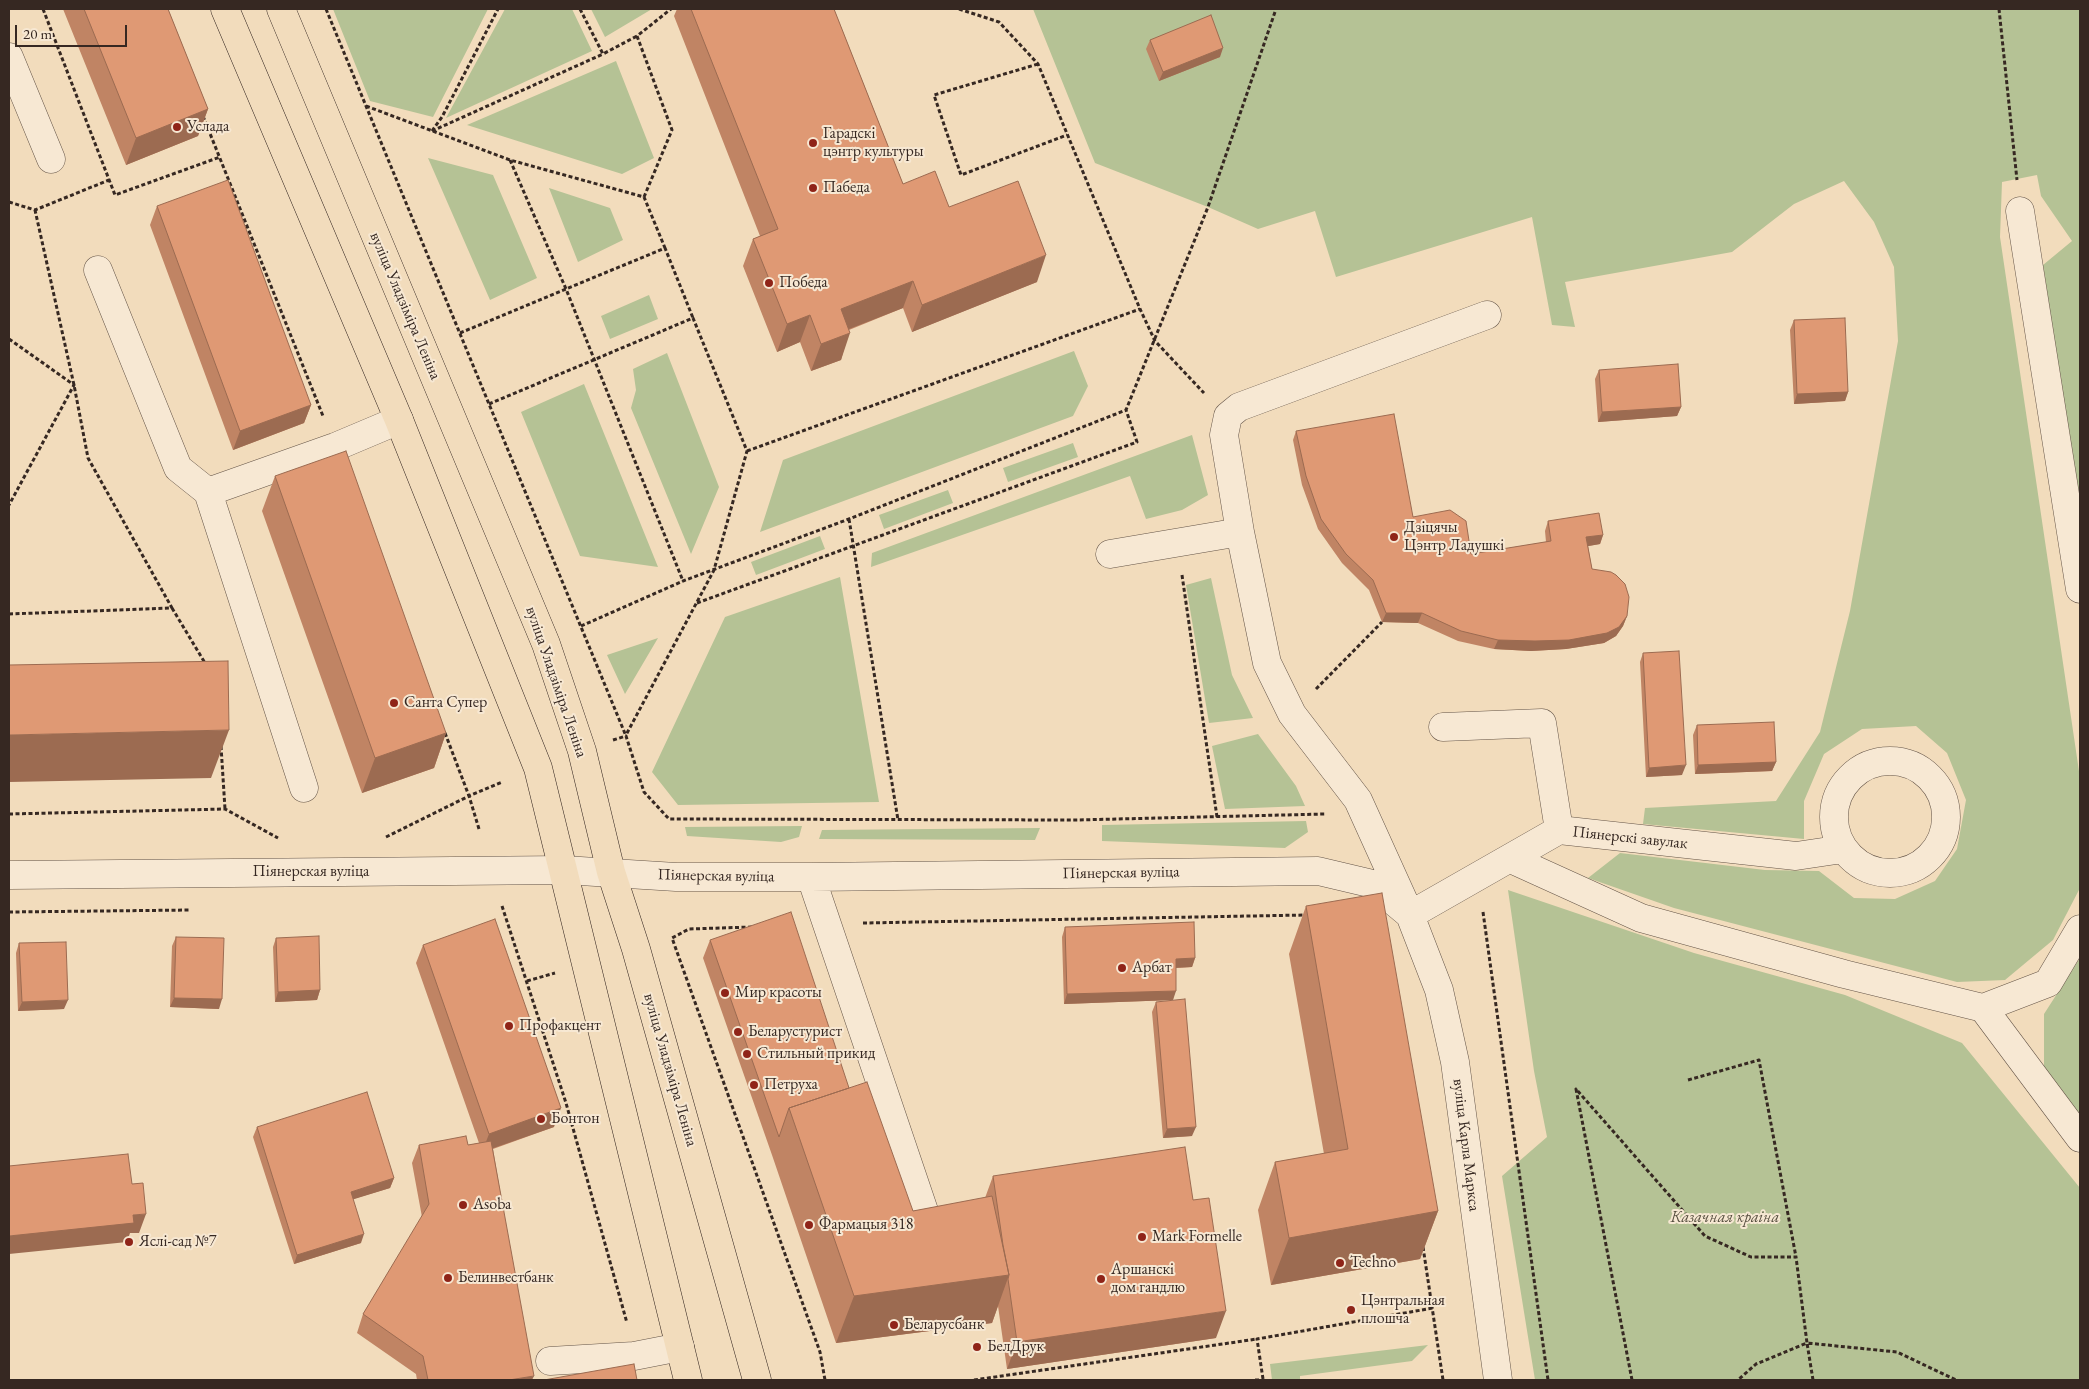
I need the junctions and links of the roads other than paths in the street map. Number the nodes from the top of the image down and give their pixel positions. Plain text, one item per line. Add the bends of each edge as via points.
1 (225, 9) edge
2 (280, 9) edge
3 (9, 57) edge
4 (51, 159) dead end
5 (2020, 211) road end
6 (98, 270) dead end
7 (1487, 315) dead end
8 (399, 420) junction
9 (208, 492) junction
10 (1240, 532) junction
11 (1110, 554) dead end
12 (2080, 589) edge
13 (1443, 727) dead end
14 (304, 788) dead end
15 (1559, 830) junction
16 (1843, 849) junction
17 (1511, 859) junction
18 (564, 870) junction
19 (612, 872) junction
20 (9, 875) edge
21 (811, 877) junction
22 (1410, 915) junction
23 (2080, 929) edge
24 (1983, 1008) junction
25 (2080, 1138) edge
26 (926, 1217) edge
27 (680, 1347) junction
28 (550, 1361) dead end
29 (688, 1380) edge
30 (757, 1380) edge
31 (1498, 1380) edge

1 - 8 main road
2 - 19 main road, вуліца Уладзіміра Леніна via 546,644 582,751
3 - 4 street
5 - 12 street
6 - 9 street via 178,468
7 - 10 street, вуліца Карла Маркса via 1239,407 1228,416 1224,435
8 - 9 street via 335,447
8 - 18 main road via 538,768
9 - 14 street
10 - 11 street
10 - 22 street, вуліца Карла Маркса via 1267,663 1292,714 1358,800
13 - 15 street via 1542,723
15 - 16 street, Піянерскі завулак via 1796,856
15 - 17 street, Піянерскі завулак
16 - 16 street via 1870,871 1905,872 1922,864 1935,852 1945,828 1944,801 1937,785 1925,772 1909,763 1892,760 1858,770 1844,782 1836,798 1835,833
17 - 22 street, Піянерскі завулак
17 - 24 street via 1640,918
18 - 19 street, Піянерская вуліца
18 - 20 street, Піянерская вуліца
18 - 27 main road
19 - 21 street, Піянерская вуліца via 676,877
19 - 30 main road, вуліца Уладзіміра Леніна
21 - 22 street, Піянерская вуліца via 1318,872 1373,884
21 - 26 street
22 - 31 street, вуліца Карла Маркса via 1439,990 1455,1062
23 - 24 street via 2048,983
24 - 25 street
27 - 28 street via 634,1356
27 - 29 main road

